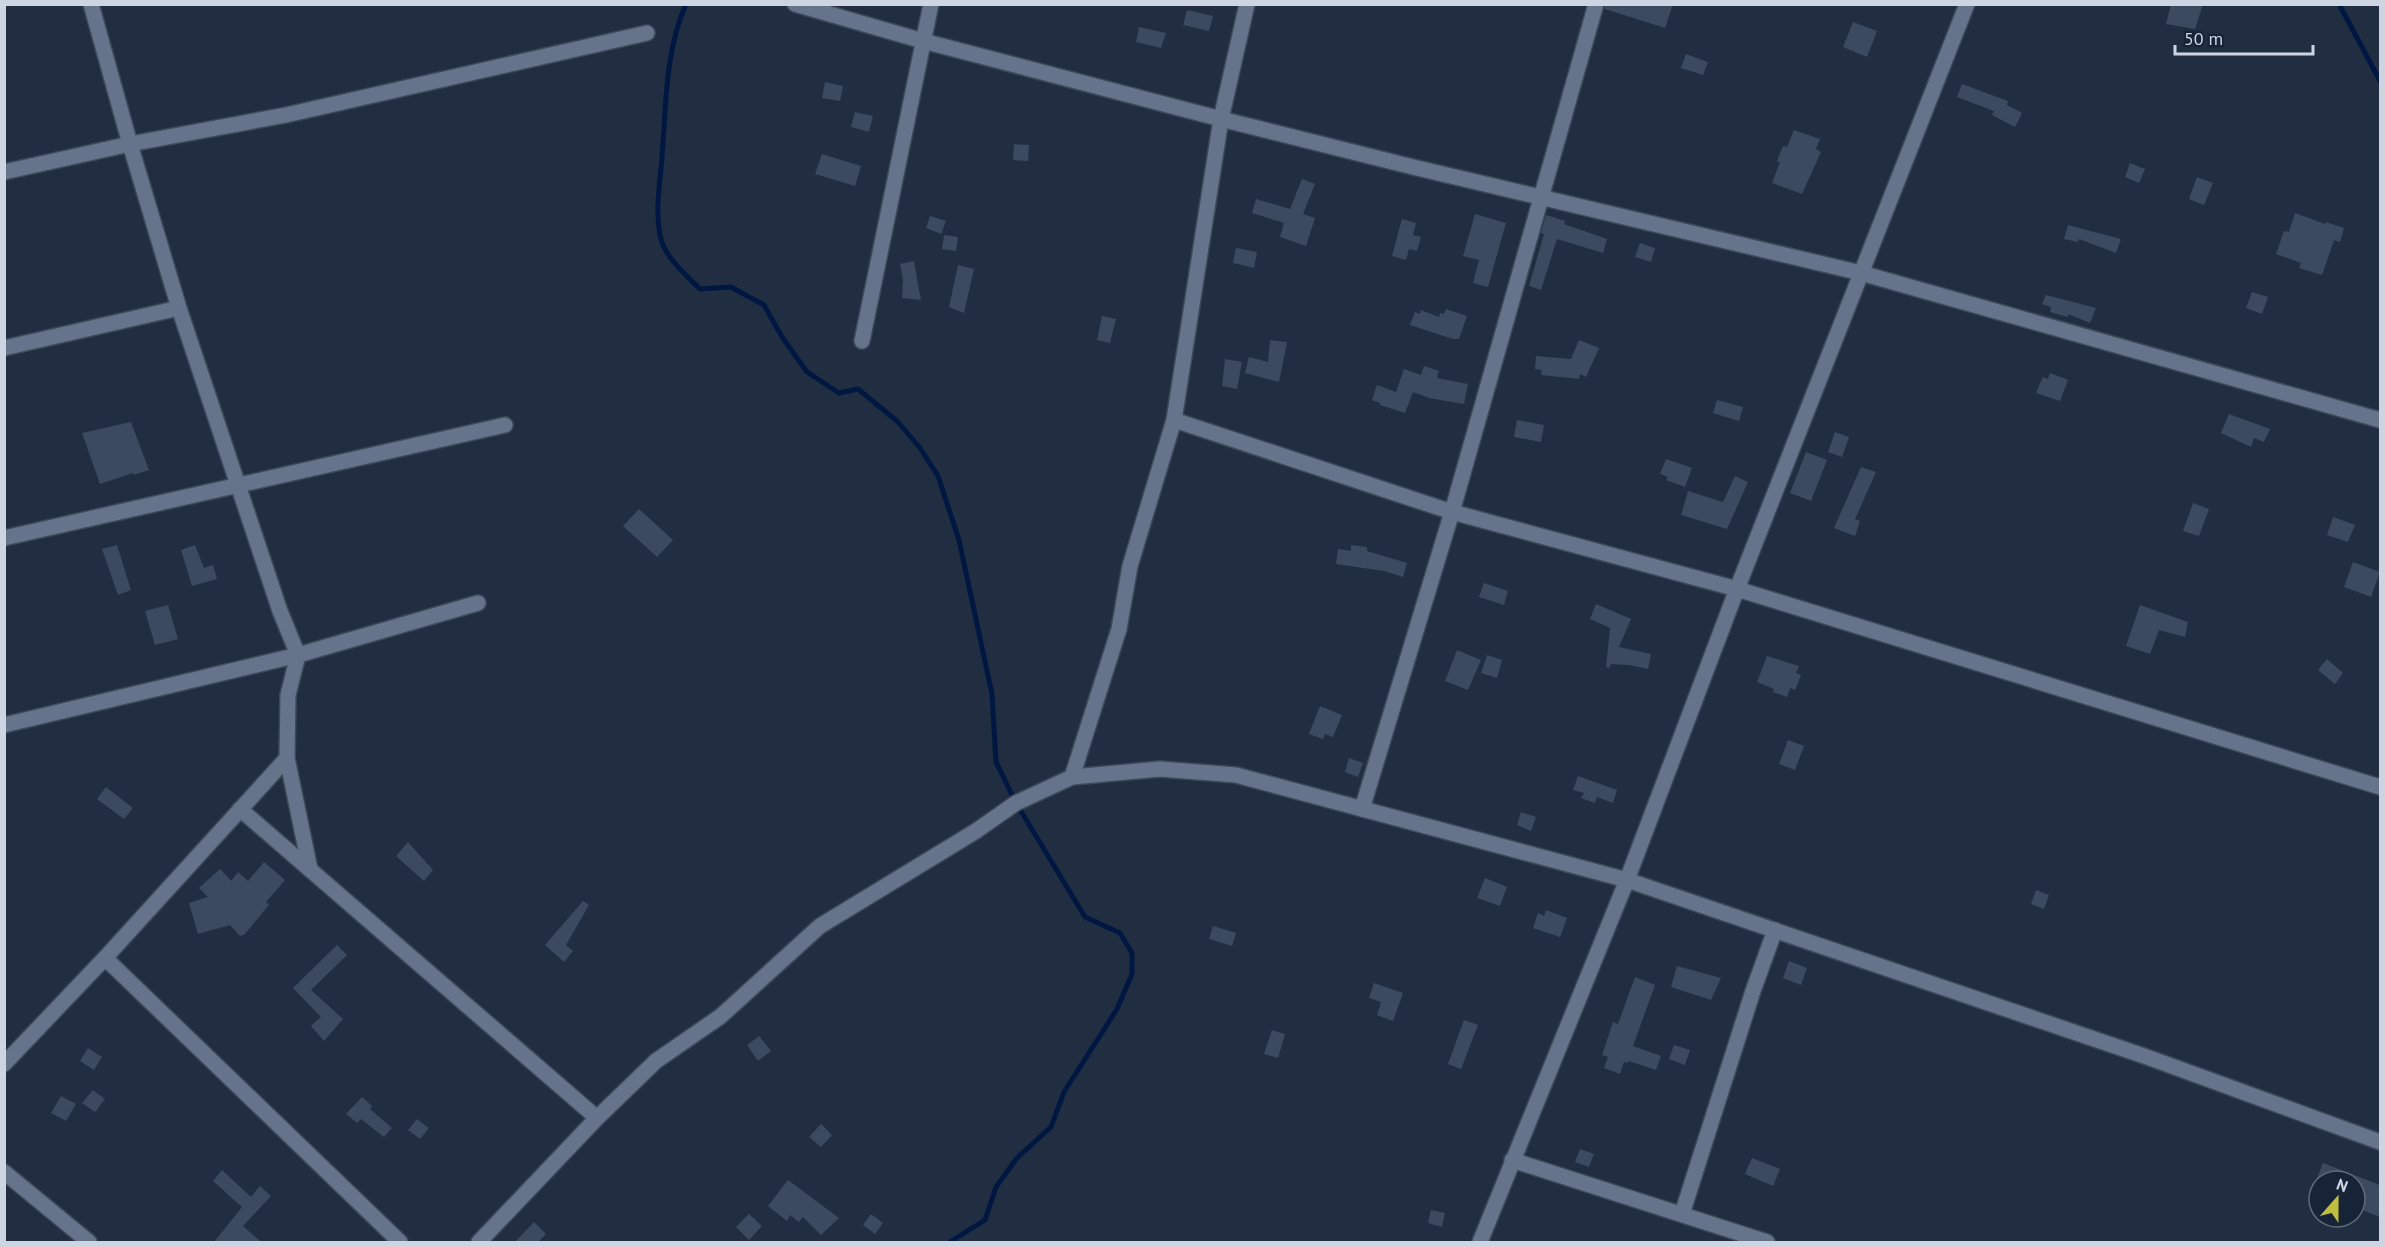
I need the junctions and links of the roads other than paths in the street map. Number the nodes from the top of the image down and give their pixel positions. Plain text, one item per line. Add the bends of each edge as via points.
1 (91, 4) edge
2 (795, 4) edge
3 (931, 4) edge
4 (1247, 4) edge
5 (1596, 4) edge
6 (1967, 4) edge
7 (647, 33) dead end
8 (923, 41) junction
9 (1221, 119) junction
10 (130, 144) junction
11 (4, 172) edge
12 (1541, 196) junction
13 (1861, 273) junction
14 (179, 308) junction
15 (862, 341) dead end
16 (4, 348) edge
17 (1174, 420) junction
18 (2380, 420) edge
19 (505, 425) dead end
20 (238, 484) junction
21 (1452, 512) junction
22 (4, 538) edge
23 (1737, 589) junction
24 (478, 603) dead end
25 (298, 655) junction
26 (4, 725) edge
27 (287, 758) junction
28 (1072, 777) junction
29 (2380, 787) edge
30 (240, 808) junction
31 (1362, 809) junction
32 (310, 869) junction
33 (1627, 880) junction
34 (1774, 930) junction
35 (105, 958) junction
36 (4, 1064) edge
37 (597, 1118) junction
38 (2380, 1142) edge
39 (1512, 1161) junction
40 (4, 1172) edge
41 (1682, 1214) junction
42 (89, 1242) edge
43 (400, 1242) edge
44 (479, 1242) edge
45 (1480, 1242) edge
46 (1767, 1242) edge

1 - 10 street
2 - 8 street
3 - 8 street
4 - 9 street
5 - 12 street
6 - 13 street
7 - 10 street via 286,115
8 - 9 street
8 - 15 street
9 - 12 street
9 - 17 street
10 - 11 street
10 - 14 street
12 - 13 street
12 - 21 street
13 - 18 street
13 - 23 street
14 - 16 street
14 - 20 street
17 - 21 street
17 - 28 street via 1130,566 1119,629
19 - 20 street
20 - 22 street
20 - 25 street
21 - 23 street
21 - 31 street
23 - 29 street
23 - 33 street
24 - 25 street
25 - 26 street
25 - 27 street via 288,695
27 - 30 street
27 - 32 street
28 - 31 street via 1160,769 1236,775
28 - 37 street via 1016,803 820,926 720,1016 656,1061
30 - 32 street
30 - 35 street
31 - 33 street
32 - 37 street
33 - 34 street
33 - 39 street
34 - 38 street
34 - 41 street
35 - 36 street
35 - 43 street
37 - 44 street
39 - 41 street
39 - 45 street
40 - 42 street
41 - 46 street

